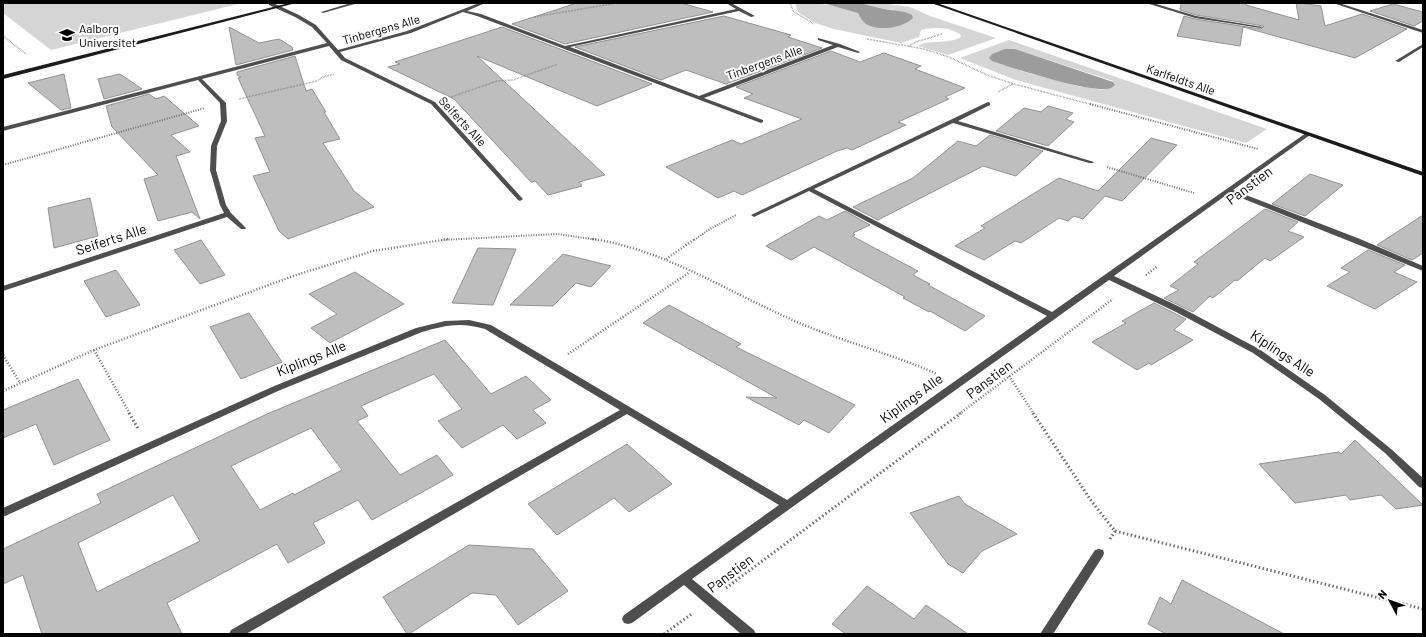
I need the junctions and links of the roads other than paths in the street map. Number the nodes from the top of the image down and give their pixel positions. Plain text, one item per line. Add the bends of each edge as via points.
1 (294, 3) edge
2 (356, 3) edge
3 (483, 3) edge
4 (728, 3) edge
5 (933, 3) edge
6 (1148, 3) edge
7 (1335, 3) edge
8 (275, 5) edge
9 (740, 9) junction
10 (463, 11) junction
11 (323, 12) dead end
12 (753, 16) dead end
13 (1261, 27) dead end
14 (1423, 32) edge
15 (820, 39) dead end
16 (329, 44) junction
17 (838, 45) junction
18 (1423, 45) edge
19 (565, 48) junction
20 (336, 52) junction
21 (858, 52) dead end
22 (1397, 62) dead end
23 (3, 72) edge
24 (3, 77) edge
25 (199, 78) junction
26 (698, 98) junction
27 (988, 104) dead end
28 (761, 121) dead end
29 (953, 121) junction
30 (3, 129) edge
31 (1308, 134) junction
32 (1091, 162) road end
33 (1423, 174) edge
34 (809, 189) junction
35 (1229, 191) junction
36 (520, 199) dead end
37 (228, 214) junction
38 (754, 215) road end
39 (243, 228) dead end
40 (1423, 269) edge
41 (1108, 276) junction
42 (3, 289) edge
43 (1053, 316) junction
44 (627, 410) junction
45 (1423, 484) edge
46 (788, 505) junction
47 (3, 513) edge
48 (1099, 554) dead end
49 (684, 579) junction
50 (628, 619) dead end
51 (235, 634) edge
52 (750, 634) edge
53 (1046, 634) edge

1 - 8 street
2 - 11 street
3 - 10 street, Tinbergens Alle
4 - 9 street
5 - 31 street, Karlfeldts Alle
6 - 13 street via 1195,17
7 - 14 street
8 - 16 street, Tinbergens Alle via 314,26
8 - 23 street
8 - 24 street
9 - 12 street
9 - 19 street
10 - 19 street
10 - 20 street, Tinbergens Alle via 409,32
15 - 17 street, Tinbergens Alle
16 - 20 street, Tinbergens Alle
16 - 25 street
17 - 21 street, Tinbergens Alle
17 - 26 street, Tinbergens Alle
18 - 22 street
19 - 26 street
20 - 36 street, Seiferts Alle via 343,60 433,103
25 - 30 street
25 - 37 street via 223,103 224,121 214,146 213,170
26 - 28 street
27 - 29 street
29 - 32 street
29 - 34 street
31 - 33 street, Karlfeldts Alle
31 - 35 street, Kiplings Alle
34 - 38 street
34 - 43 street
35 - 40 street
35 - 41 street, Kiplings Alle
37 - 39 street
37 - 42 street, Seiferts Alle
41 - 43 street, Kiplings Alle
41 - 45 street, Kiplings Alle via 1256,351 1322,397 1388,451
43 - 46 street, Kiplings Alle
44 - 46 street, Kiplings Alle
44 - 47 street, Kiplings Alle via 488,327 469,322 445,323 419,330 289,383
44 - 51 street
46 - 49 street, Kiplings Alle
48 - 53 street
49 - 50 street, Kiplings Alle
49 - 52 street

